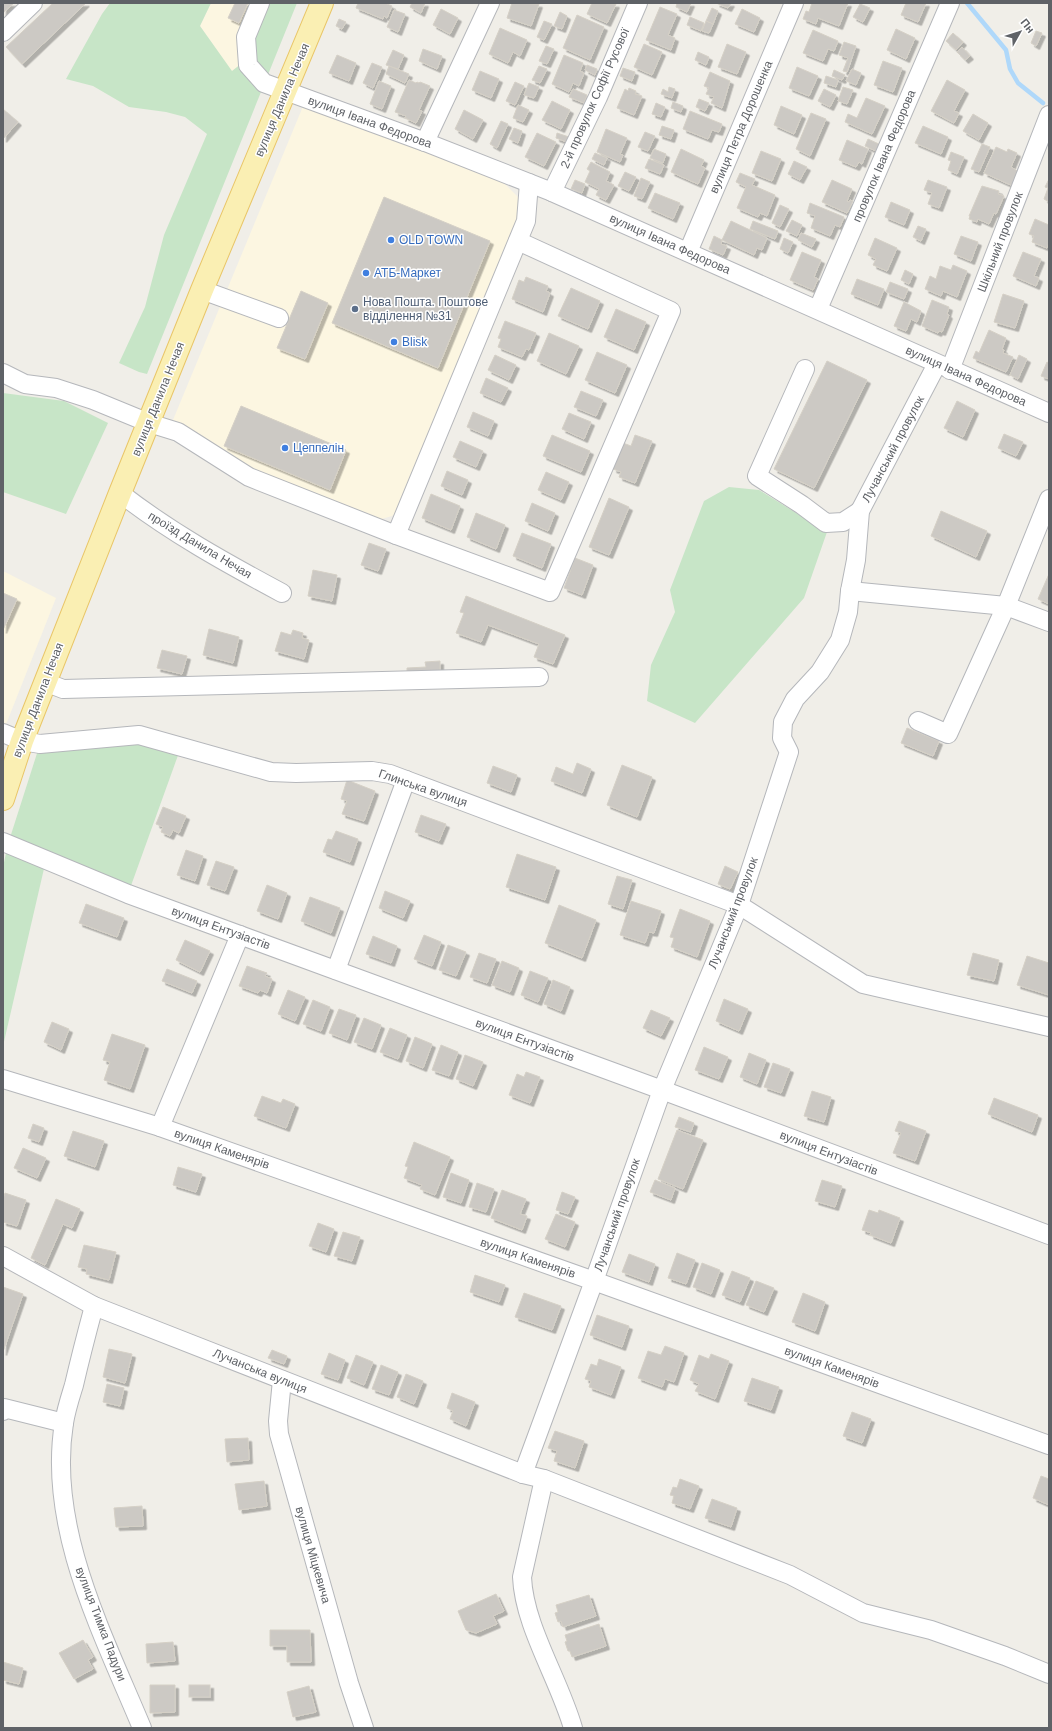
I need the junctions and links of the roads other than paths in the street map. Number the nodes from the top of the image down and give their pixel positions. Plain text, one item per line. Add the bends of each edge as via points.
1 (33, 3) edge
2 (260, 3) edge
3 (322, 3) edge
4 (490, 3) edge
5 (638, 3) edge
6 (794, 3) edge
7 (950, 3) edge
8 (3, 32) edge
9 (285, 91) junction
10 (1049, 115) edge
11 (425, 142) junction
12 (528, 183) junction
13 (552, 192) junction
14 (518, 241) junction
15 (688, 252) junction
16 (202, 290) junction
17 (818, 309) junction
18 (278, 318) dead end
19 (944, 367) junction
20 (805, 369) dead end
21 (3, 372) edge
22 (1049, 413) edge
23 (149, 422) junction
24 (120, 493) junction
25 (1049, 499) edge
26 (860, 510) junction
27 (396, 535) junction
28 (850, 591) junction
29 (282, 593) dead end
30 (1006, 606) junction
31 (1049, 622) edge
32 (539, 677) dead end
33 (45, 682) junction
34 (918, 721) dead end
35 (12, 737) edge
36 (406, 780) junction
37 (3, 799) edge
38 (3, 842) edge
39 (739, 906) junction
40 (240, 935) junction
41 (336, 970) junction
42 (1049, 1027) edge
43 (3, 1079) edge
44 (662, 1090) junction
45 (160, 1127) junction
46 (1049, 1235) edge
47 (3, 1256) edge
48 (594, 1281) junction
49 (94, 1306) junction
50 (282, 1380) junction
51 (3, 1411) edge
52 (64, 1423) junction
53 (1049, 1445) edge
54 (523, 1474) junction
55 (544, 1478) junction
56 (1049, 1674) edge
57 (142, 1728) edge
58 (364, 1728) edge
59 (573, 1728) edge

1 - 8 street
2 - 9 street, вулиця Івана Федорова via 246,36 248,65 264,83
3 - 9 main road, вулиця Данила Нечая
4 - 11 street
5 - 13 street, 2-й провулок Софії Русової via 598,97
6 - 15 street, вулиця Петра Дорошенка
7 - 17 street, провулок Івана Федорова
9 - 11 street, вулиця Івана Федорова
9 - 16 main road, вулиця Данила Нечая
10 - 19 street, Шкільний провулок
11 - 12 street, вулиця Івана Федорова
12 - 13 street, вулиця Івана Федорова
12 - 14 street via 526,222
13 - 15 street, вулиця Івана Федорова
14 - 27 street
14 - 27 street via 671,312 550,592
15 - 17 street, вулиця Івана Федорова
16 - 18 street
16 - 23 main road, вулиця Данила Нечая
17 - 19 street, вулиця Івана Федорова
19 - 22 street, вулиця Івана Федорова
19 - 26 street, Лучанський провулок
20 - 26 street via 757,476 826,523 843,522
21 - 23 street via 25,384 64,391
23 - 24 main road, вулиця Данила Нечая
23 - 27 street via 178,432 249,477
24 - 29 street, проїзд Данила Нечая via 191,541
24 - 33 main road, вулиця Данила Нечая
25 - 30 street
26 - 28 street, Лучанський провулок via 856,560
28 - 30 street
28 - 39 street, Лучанський провулок via 848,612 840,640 783,722 782,738 788,752 787,757
30 - 31 street
30 - 34 street via 948,734
32 - 33 street via 63,689
33 - 35 main road, вулиця Данила Нечая
35 - 36 street, Глинська вулиця via 40,744 139,735 271,772 372,770
35 - 37 main road, вулиця Данила Нечая
36 - 39 street, Глинська вулиця
36 - 41 street
38 - 40 street, вулиця Ентузіастів via 128,894
39 - 42 street, Глинська вулиця via 863,984
39 - 44 street, Лучанський провулок
40 - 41 street, вулиця Ентузіастів
40 - 45 street
41 - 44 street, вулиця Ентузіастів
43 - 45 street, вулиця Каменярів
44 - 46 street, вулиця Ентузіастів
44 - 48 street, Лучанський провулок
45 - 48 street, вулиця Каменярів
47 - 49 street, Лучанська вулиця
48 - 53 street, вулиця Каменярів
48 - 54 street, Лучанський провулок
49 - 50 street, Лучанська вулиця
49 - 52 street, вулиця Тимка Падури
50 - 54 street, Лучанська вулиця
50 - 58 street, вулиця Міцкевича via 279,1434
51 - 52 street via 4,1408
52 - 57 street, вулиця Тимка Падури via 62,1477 72,1544 85,1590
54 - 55 street, Лучанська вулиця
55 - 56 street, Лучанська вулиця via 790,1575 863,1613 931,1630
55 - 59 street via 522,1577 522,1590 532,1624

